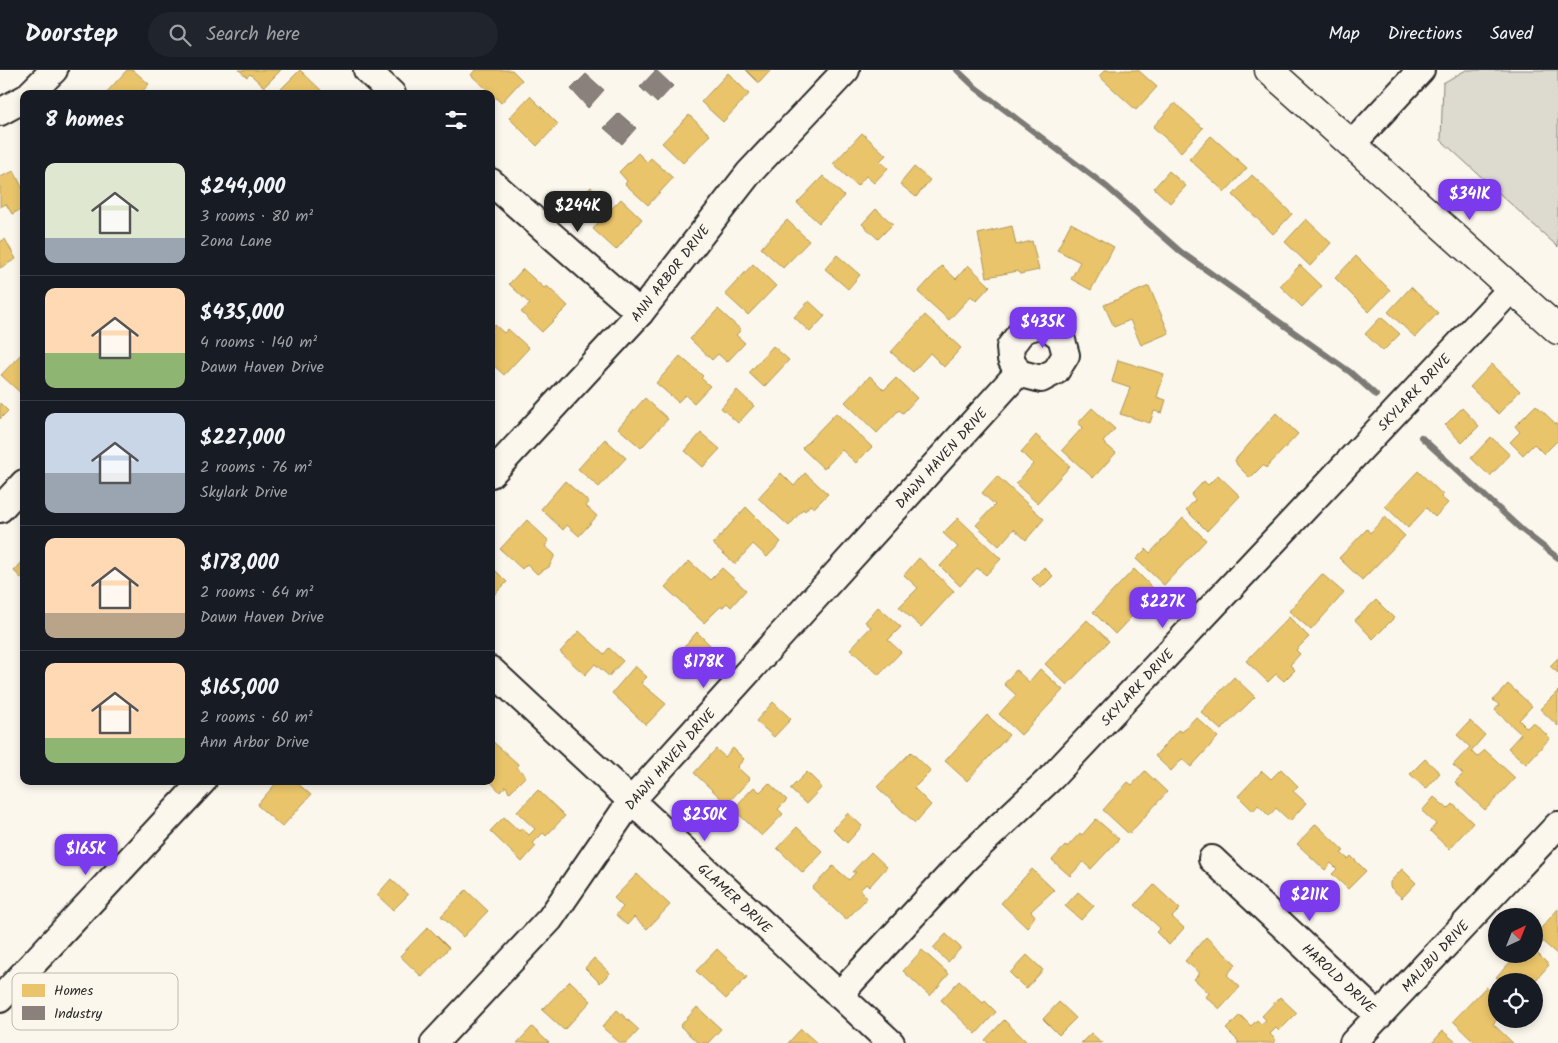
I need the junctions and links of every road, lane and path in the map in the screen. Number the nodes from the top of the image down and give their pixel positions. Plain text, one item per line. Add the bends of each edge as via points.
1 (54, 70) edge
2 (367, 70) edge
3 (846, 70) edge
4 (1269, 70) edge
5 (1421, 70) edge
6 (34, 90) edge
7 (386, 90) edge
8 (20, 102) edge
9 (0, 112) edge
10 (1352, 144) junction
11 (495, 186) edge
12 (1512, 288) junction
13 (640, 313) junction
14 (1558, 330) edge
15 (1018, 373) dead end
16 (495, 470) edge
17 (20, 487) edge
18 (0, 508) edge
19 (495, 674) edge
20 (199, 785) edge
21 (631, 801) junction
22 (1558, 825) edge
23 (1212, 859) dead end
24 (24, 973) edge
25 (12, 986) edge
26 (839, 995) junction
27 (0, 999) edge
28 (1379, 1016) junction
29 (434, 1043) edge
30 (891, 1043) edge
31 (1353, 1043) edge

1 - 6 street
2 - 7 street
3 - 13 street, ANN ARBOR DRIVE via 750,173
4 - 10 main road
5 - 10 street
8 - 9 street
10 - 12 main road
11 - 13 street
12 - 14 main road
12 - 26 street, SKYLARK DRIVE via 1052,777 964,860
13 - 16 street, ANN ARBOR DRIVE
15 - 21 street, DAWN HAVEN DRIVE
17 - 18 street
19 - 21 street, GLAMER DRIVE
20 - 24 street
21 - 26 street, GLAMER DRIVE
21 - 29 street, DAWN HAVEN DRIVE via 550,919
22 - 28 street, MALIBU DRIVE
23 - 28 street, HAROLD DRIVE
25 - 27 street
26 - 30 street, GLAMER DRIVE
28 - 31 street, MALIBU DRIVE

